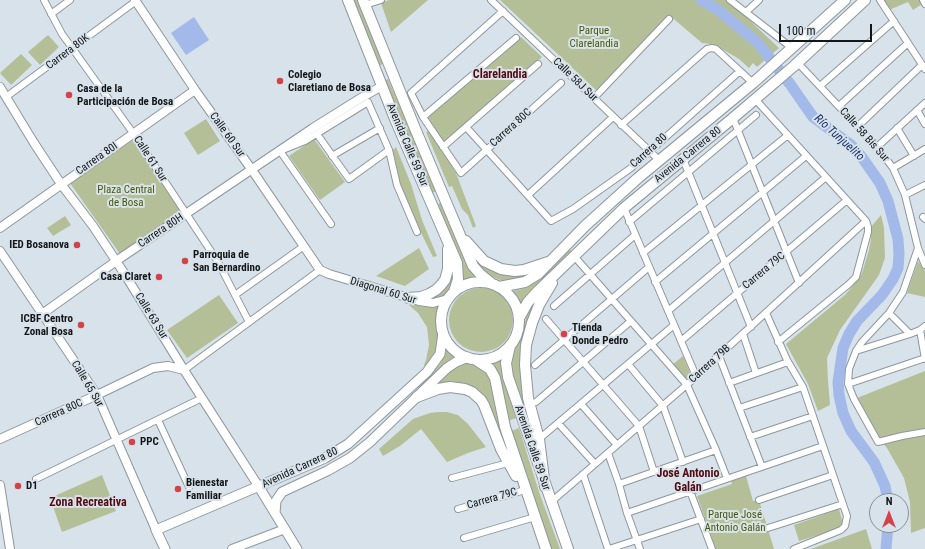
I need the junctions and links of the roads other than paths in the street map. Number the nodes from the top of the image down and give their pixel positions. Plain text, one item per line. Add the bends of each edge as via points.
1 (44, 0) edge
2 (70, 0) edge
3 (135, 0) edge
4 (348, 0) edge
5 (381, 0) edge
6 (491, 0) edge
7 (730, 0) edge
8 (759, 0) edge
9 (845, 0) edge
10 (865, 0) edge
11 (880, 0) edge
12 (923, 0) edge
13 (364, 3) edge
14 (925, 4) edge
15 (503, 11) junction
16 (746, 12) junction
17 (51, 14) junction
18 (670, 19) dead end
19 (894, 21) junction
20 (516, 38) dead end
21 (908, 43) junction
22 (72, 48) junction
23 (792, 48) junction
24 (538, 64) dead end
25 (796, 64) junction
26 (924, 67) edge
27 (740, 71) junction
28 (561, 83) dead end
29 (753, 83) junction
30 (382, 86) junction
31 (820, 86) junction
32 (0, 87) edge
33 (195, 90) junction
34 (594, 98) junction
35 (755, 99) junction
36 (3, 100) edge
37 (925, 103) edge
38 (839, 106) junction
39 (917, 110) junction
40 (756, 115) dead end
41 (613, 116) junction
42 (423, 117) junction
43 (733, 118) junction
44 (325, 121) junction
45 (621, 124) junction
46 (925, 124) edge
47 (858, 126) junction
48 (466, 127) junction
49 (380, 128) junction
50 (897, 128) junction
51 (738, 130) junction
52 (133, 133) junction
53 (318, 133) junction
54 (788, 135) junction
55 (443, 147) junction
56 (877, 147) junction
57 (925, 149) edge
58 (389, 150) junction
59 (487, 150) junction
60 (280, 151) junction
61 (649, 151) junction
62 (332, 156) junction
63 (806, 156) junction
64 (914, 156) junction
65 (683, 159) junction
66 (659, 160) junction
67 (751, 164) junction
68 (893, 168) junction
69 (252, 170) junction
70 (688, 172) junction
71 (826, 177) junction
72 (61, 184) junction
73 (925, 185) edge
74 (762, 192) junction
75 (528, 195) junction
76 (905, 195) junction
77 (847, 200) junction
78 (702, 205) junction
79 (624, 208) junction
80 (186, 214) junction
81 (774, 221) junction
82 (866, 221) junction
83 (629, 222) junction
84 (331, 224) dead end
85 (0, 228) edge
86 (458, 231) junction
87 (417, 232) dead end
88 (713, 234) junction
89 (635, 235) junction
90 (447, 239) junction
91 (304, 246) junction
92 (918, 248) junction
93 (0, 251) edge
94 (786, 252) junction
95 (643, 253) junction
96 (574, 256) junction
97 (116, 261) junction
98 (550, 262) junction
99 (725, 263) junction
100 (567, 264) junction
101 (925, 265) edge
102 (649, 267) junction
103 (320, 270) junction
104 (590, 274) junction
105 (655, 282) junction
106 (799, 283) junction
107 (495, 285) junction
108 (737, 293) junction
109 (235, 295) junction
110 (451, 295) junction
111 (408, 298) junction
112 (612, 298) junction
113 (554, 306) dead end
114 (668, 311) junction
115 (889, 313) junction
116 (42, 314) junction
117 (766, 314) junction
118 (519, 318) junction
119 (546, 318) dead end
120 (631, 321) junction
121 (249, 322) junction
122 (674, 325) junction
123 (751, 327) junction
124 (923, 328) edge
125 (443, 332) junction
126 (743, 334) junction
127 (910, 334) junction
128 (564, 339) junction
129 (681, 341) junction
130 (778, 342) junction
131 (652, 344) junction
132 (510, 346) junction
133 (856, 351) junction
134 (924, 355) edge
135 (719, 356) junction
136 (471, 358) junction
137 (583, 362) junction
138 (788, 362) junction
139 (535, 364) dead end
140 (628, 364) junction
141 (184, 370) junction
142 (756, 373) junction
143 (696, 376) junction
144 (729, 383) junction
145 (848, 384) junction
146 (603, 385) junction
147 (687, 385) junction
148 (803, 387) junction
149 (97, 395) junction
150 (417, 397) junction
151 (202, 398) junction
152 (536, 402) dead end
153 (581, 404) junction
154 (663, 406) junction
155 (739, 408) junction
156 (813, 416) junction
157 (158, 420) junction
158 (558, 423) junction
159 (639, 426) junction
160 (925, 432) edge
161 (750, 437) junction
162 (0, 439) edge
163 (539, 439) junction
164 (116, 440) junction
165 (617, 445) junction
166 (823, 446) junction
167 (716, 450) junction
168 (608, 453) junction
169 (683, 462) junction
170 (508, 463) junction
171 (595, 464) junction
172 (762, 467) junction
173 (654, 472) junction
174 (583, 474) junction
175 (833, 475) junction
176 (452, 478) dead end
177 (727, 478) junction
178 (36, 479) dead end
179 (619, 484) junction
180 (0, 485) edge
181 (189, 487) dead end
182 (259, 487) junction
183 (546, 487) junction
184 (525, 490) junction
185 (690, 491) junction
186 (759, 500) dead end
187 (551, 502) junction
188 (843, 504) junction
189 (458, 509) dead end
190 (275, 513) junction
191 (627, 513) junction
192 (535, 517) junction
193 (701, 519) junction
194 (768, 528) dead end
195 (285, 529) junction
196 (156, 530) junction
197 (464, 538) dead end
198 (636, 540) junction
199 (711, 548) edge
200 (10, 549) edge
201 (165, 549) edge
202 (232, 549) edge
203 (297, 549) edge
204 (546, 549) edge
205 (568, 549) edge
206 (608, 549) edge
207 (640, 549) edge
208 (703, 549) edge
209 (794, 549) edge

1 - 17 street, Calle 61 Sur
2 - 17 street
3 - 22 street, Carrera 80K
3 - 33 street, Calle 60 Sur
4 - 30 main road, Avenida Calle 59 Sur
5 - 13 street
6 - 15 street, Calle 58J Sur
7 - 16 street
8 - 16 street
9 - 23 main road, Avenida Carrera 80
10 - 25 main road, Avenida Carrera 80
11 - 19 street
12 - 14 street
13 - 86 main road, Avenida Calle 59 Sur
15 - 34 street, Calle 58J Sur
15 - 42 street via 412,93
16 - 23 street
17 - 22 street, Calle 61 Sur
18 - 34 street
19 - 21 street
19 - 31 street
20 - 42 street
21 - 26 street
21 - 38 street
22 - 36 street, Carrera 80K
22 - 52 street, Calle 61 Sur
23 - 29 main road, Avenida Carrera 80
24 - 48 street
25 - 31 street, Calle 58 Bis Sur
25 - 35 main road, Avenida Carrera 80
26 - 47 street
27 - 29 street
27 - 45 street via 716,49 710,48
27 - 61 street, Carrera 80
28 - 59 street, Carrera 80C
29 - 66 main road, Avenida Carrera 80
30 - 44 street, Carrera 80H
30 - 90 main road, Avenida Calle 59 Sur
31 - 38 street, Calle 58 Bis Sur
32 - 36 street, Calle 63 Sur
33 - 52 street, Carrera 80I
33 - 69 street, Calle 60 Sur
34 - 41 street, Calle 58J Sur
35 - 43 main road, Avenida Carrera 80
35 - 54 street
36 - 72 street, Calle 63 Sur
37 - 39 street
38 - 47 street, Calle 58 Bis Sur
39 - 46 street
39 - 50 street
40 - 51 street
41 - 45 street, Calle 58J Sur
41 - 75 street
42 - 55 street
43 - 51 street
43 - 65 main road, Avenida Carrera 80
44 - 53 street
44 - 60 street, Carrera 80H
45 - 61 street, Calle 58J Sur
47 - 56 street, Calle 58 Bis Sur
48 - 55 street
48 - 59 street
49 - 53 street, Carrera 80H via 368,102
49 - 58 street
49 - 62 street
50 - 56 street
50 - 64 street
51 - 67 street
51 - 70 street
52 - 72 street, Carrera 80I
52 - 80 street, Calle 61 Sur
53 - 60 street, Carrera 80H via 306,141
53 - 62 street
54 - 63 street
54 - 67 street
55 - 59 street, Carrera 80C via 461,174
56 - 68 street, Calle 58 Bis Sur
57 - 64 street
58 - 62 street via 349,179
58 - 87 street via 397,186
59 - 75 street
60 - 69 street, Carrera 80H
60 - 84 street
61 - 66 street, Calle 58J Sur
61 - 75 street, Carrera 80 via 574,209 551,221
63 - 71 street
63 - 74 street
64 - 68 street
65 - 70 street
65 - 79 main road, Avenida Carrera 80
66 - 98 main road, Avenida Carrera 80 via 601,211
67 - 74 street
67 - 78 street
68 - 76 street, Calle 58 Bis Sur
69 - 80 street, Carrera 80H
69 - 91 street, Calle 60 Sur
70 - 78 street
70 - 83 street
71 - 77 street
71 - 81 street
72 - 85 street, Carrera 80I
72 - 97 street, Calle 63 Sur via 94,226
73 - 76 street
74 - 81 street
74 - 88 street
76 - 92 street, Calle 58 Bis Sur
77 - 82 street
77 - 94 street, Carrera 79C
78 - 88 street
78 - 95 street
79 - 83 street
79 - 96 main road, Avenida Carrera 80
80 - 97 street, Carrera 80H
80 - 109 street, Calle 61 Sur via 218,262
81 - 94 street
81 - 99 street
82 - 106 street, Carrera 79B
82 - 130 street via 868,232 856,276
83 - 89 street
86 - 98 main road via 484,261 496,268 520,270
86 - 107 main road, Avenida Calle 59 Sur via 473,266
88 - 99 street
88 - 105 street
89 - 95 street
89 - 104 street
90 - 110 main road, Avenida Calle 59 Sur via 458,268 458,279
90 - 111 main road via 448,269 441,285 421,297
91 - 103 street, Calle 60 Sur
91 - 109 street
92 - 101 street, Calle 58 Bis Sur
92 - 115 street via 903,292
93 - 116 street, Calle 65 Sur
94 - 106 street
94 - 108 street, Carrera 79C
95 - 102 street
96 - 100 main road, Avenida Carrera 80
96 - 104 street
97 - 116 street, Carrera 80H
97 - 141 street, Calle 63 Sur
98 - 107 main road, Avenida Carrera 80 via 531,279 517,284
99 - 108 street
99 - 114 street
100 - 118 main road, Avenida Carrera 80 via 528,302
100 - 163 main road via 553,280 539,305 526,346 526,389
102 - 105 street
102 - 112 street
103 - 111 street, Diagonal 60 Sur
103 - 121 street
104 - 112 street
104 - 113 street
105 - 114 street
106 - 117 street, Carrera 79B
107 - 110 main road via 484,282 471,283
107 - 118 main road via 509,294
108 - 123 street
108 - 129 street, Carrera 79C
109 - 121 street, Calle 61 Sur
110 - 111 street, Diagonal 60 Sur via 433,303
110 - 125 main road via 442,315
112 - 120 street
112 - 128 street
114 - 122 street
115 - 127 street
115 - 133 street
116 - 149 street, Calle 65 Sur
117 - 123 street, Carrera 79B
117 - 130 street
118 - 132 main road via 517,333
119 - 128 street
120 - 131 street
120 - 137 street
121 - 141 street
122 - 129 street
122 - 131 street
123 - 126 street, Carrera 79B
124 - 127 street
124 - 134 street
125 - 136 main road via 454,349
125 - 182 main road, Avenida Carrera 80 via 440,354 433,366 356,438 329,456
126 - 135 street, Carrera 79B
126 - 142 street
127 - 133 street
128 - 137 street
128 - 139 street
129 - 143 street
130 - 138 street
131 - 140 street
131 - 147 street
132 - 136 main road via 494,357
132 - 183 main road, Avenida Calle 59 Sur via 506,363 508,377
133 - 145 street via 849,369
134 - 145 street
135 - 143 street, Carrera 79B
135 - 144 street
136 - 150 main road, Avenida Carrera 80 via 456,362 447,368
136 - 184 main road, Avenida Calle 59 Sur via 490,369 495,378 504,422
137 - 146 street
137 - 152 street
138 - 142 street
138 - 148 street
140 - 146 street
140 - 154 street
141 - 149 street, Carrera 80C via 174,366 158,366
141 - 151 street, Calle 63 Sur
142 - 144 street
143 - 147 street, Carrera 79B
144 - 155 street
145 - 160 street via 878,442
146 - 153 street
146 - 159 street
147 - 154 street, Carrera 79B
147 - 167 street
148 - 155 street
148 - 156 street
149 - 162 street, Carrera 80C
149 - 164 street, Calle 65 Sur
150 - 170 main road via 450,387 472,392 484,405
150 - 190 main road, Avenida Carrera 80 via 350,458 282,492 276,501
151 - 157 street
151 - 182 street, Calle 63 Sur
153 - 158 street
153 - 165 street
154 - 159 street, Carrera 79B
154 - 169 street
155 - 161 street
156 - 161 street
156 - 166 street
157 - 164 street
157 - 181 street
158 - 163 street
158 - 171 street
159 - 165 street, Carrera 79B
159 - 173 street
161 - 172 street
163 - 183 main road
164 - 178 street
164 - 196 street, Calle 65 Sur
165 - 168 street, Carrera 79B
166 - 172 street
166 - 175 street
167 - 169 street
167 - 177 street
168 - 171 street, Carrera 79B
168 - 179 street
169 - 173 street
170 - 176 street
170 - 184 main road
171 - 174 street, Carrera 79B
172 - 177 street
173 - 179 street
174 - 187 street, Carrera 79B
174 - 206 street
175 - 186 street
175 - 188 street
177 - 185 street
179 - 191 street
180 - 200 street
182 - 190 main road, Calle 63 Sur
182 - 196 main road, Avenida Carrera 80
183 - 187 main road, Avenida Calle 59 Sur
184 - 189 street, Carrera 79C
184 - 192 main road, Avenida Calle 59 Sur
185 - 191 street
185 - 193 street
187 - 205 main road, Avenida Calle 59 Sur
188 - 194 street
188 - 209 street via 847,516 845,526
190 - 195 main road, Calle 63 Sur
191 - 198 street
192 - 197 street
192 - 204 main road, Avenida Calle 59 Sur
193 - 198 street
193 - 199 street
195 - 202 street
195 - 203 main road, Calle 63 Sur
196 - 201 main road, Calle 65 Sur
198 - 206 street
198 - 207 street
199 - 208 street

